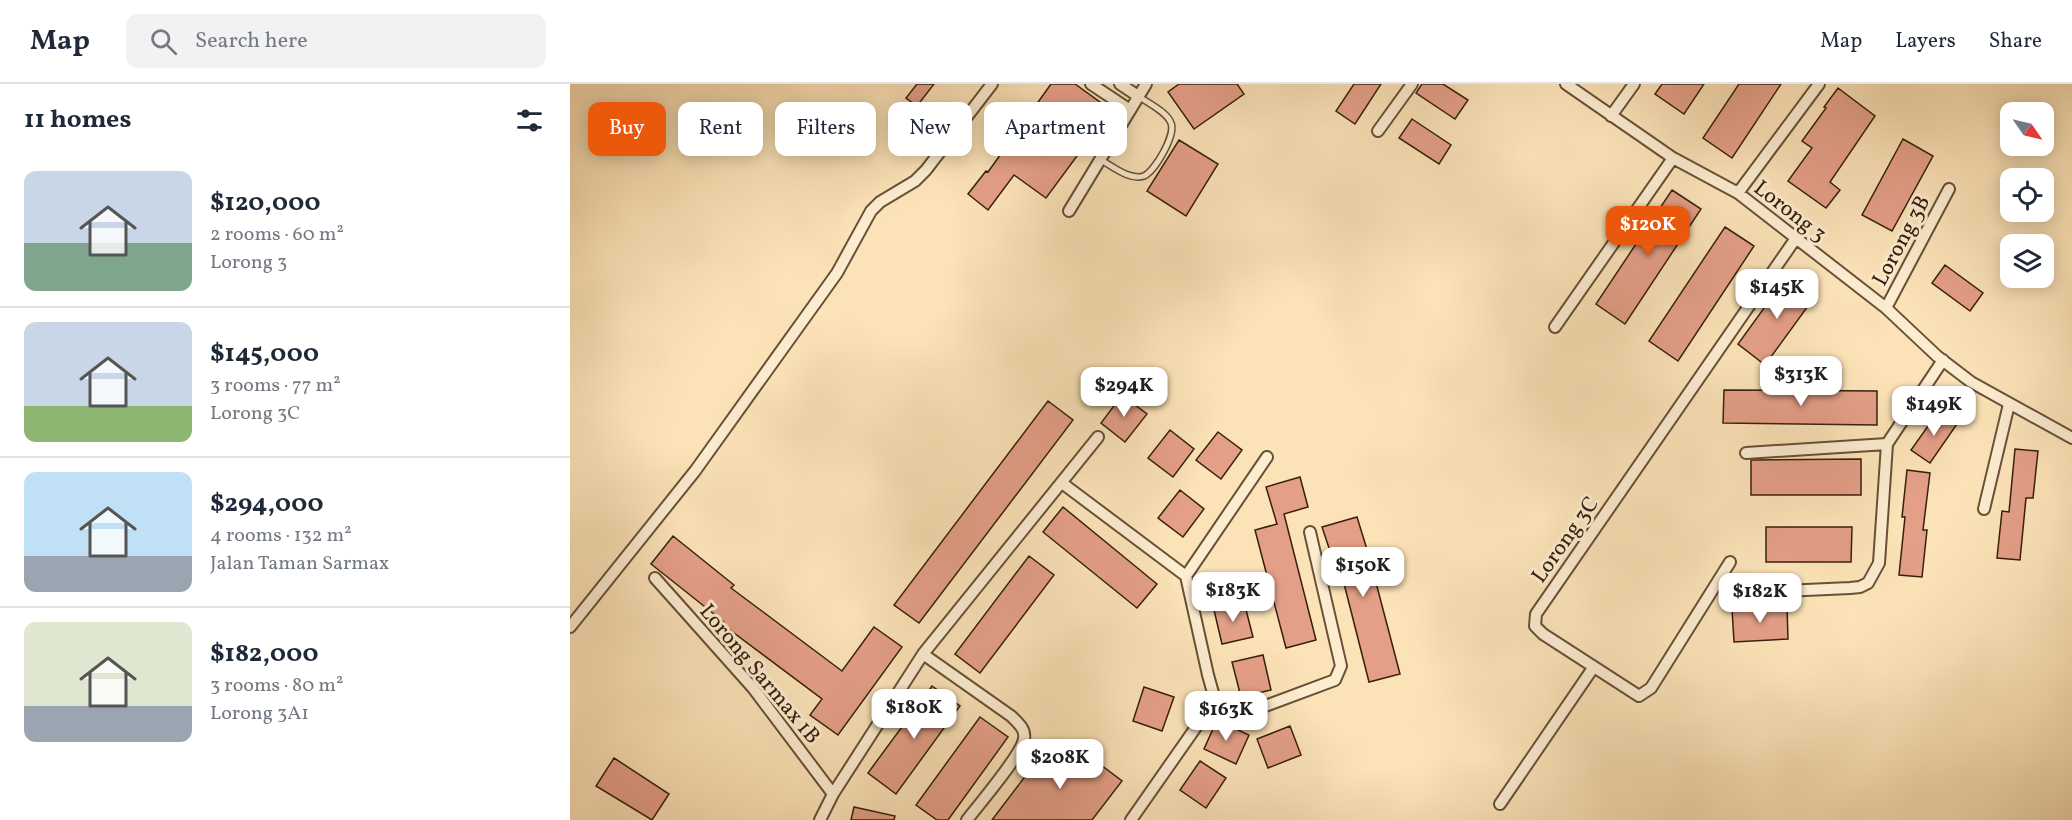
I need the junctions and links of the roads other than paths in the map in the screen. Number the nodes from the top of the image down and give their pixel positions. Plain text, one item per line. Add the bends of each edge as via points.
1 (992, 84) edge
2 (1091, 84) edge
3 (1120, 84) edge
4 (1146, 84) edge
5 (1412, 84) edge
6 (1566, 84) edge
7 (1634, 84) edge
8 (1819, 84) edge
9 (1138, 96) junction
10 (1130, 110) junction
11 (1611, 116) junction
12 (1378, 131) dead end
13 (1673, 158) junction
14 (1101, 160) junction
15 (1949, 189) dead end
16 (1738, 193) junction
17 (1069, 211) dead end
18 (1796, 238) junction
19 (1886, 308) junction
20 (1555, 327) dead end
21 (1943, 360) junction
22 (2010, 404) junction
23 (1098, 437) dead end
24 (2072, 438) edge
25 (1887, 444) junction
26 (1746, 453) dead end
27 (1267, 457) dead end
28 (1062, 483) junction
29 (1984, 509) dead end
30 (1310, 532) dead end
31 (1730, 562) dead end
32 (1186, 576) junction
33 (655, 578) dead end
34 (1759, 592) dead end
35 (570, 627) edge
36 (923, 654) junction
37 (1593, 668) junction
38 (1215, 700) junction
39 (833, 794) junction
40 (1500, 804) dead end
41 (820, 820) edge
42 (967, 820) edge
43 (1131, 820) edge

1 - 35 street via 926,170 871,211 837,273 695,471
2 - 10 street
3 - 9 street
4 - 9 street
5 - 12 street
6 - 11 street, Lorong 3
7 - 11 street
8 - 16 street
9 - 10 street
9 - 14 lane via 1172,124 1172,136 1153,169 1144,176 1131,176
10 - 14 street
11 - 13 street, Lorong 3
13 - 16 street, Lorong 3
13 - 20 street
14 - 17 street
15 - 19 street, Lorong 3B
16 - 18 street, Lorong 3
18 - 19 street, Lorong 3
18 - 37 street, Lorong 3C via 1536,614 1535,626 1543,634
19 - 21 street, Lorong 3
21 - 22 street, Lorong 3 via 1971,382
21 - 25 street
22 - 24 street, Lorong 3
22 - 29 street
23 - 28 street
25 - 26 street
25 - 34 street via 1879,563 1868,583 1850,588
27 - 32 street
28 - 32 street
28 - 36 street
30 - 38 street via 1341,666 1335,680 1260,708 1243,709
31 - 37 street, Lorong 3C via 1657,679 1642,695 1635,696
32 - 38 street
33 - 39 street, Lorong Sarmax 1B via 753,688
36 - 39 street
36 - 42 street via 1023,727 1019,752
37 - 40 street
38 - 43 street
39 - 41 street

